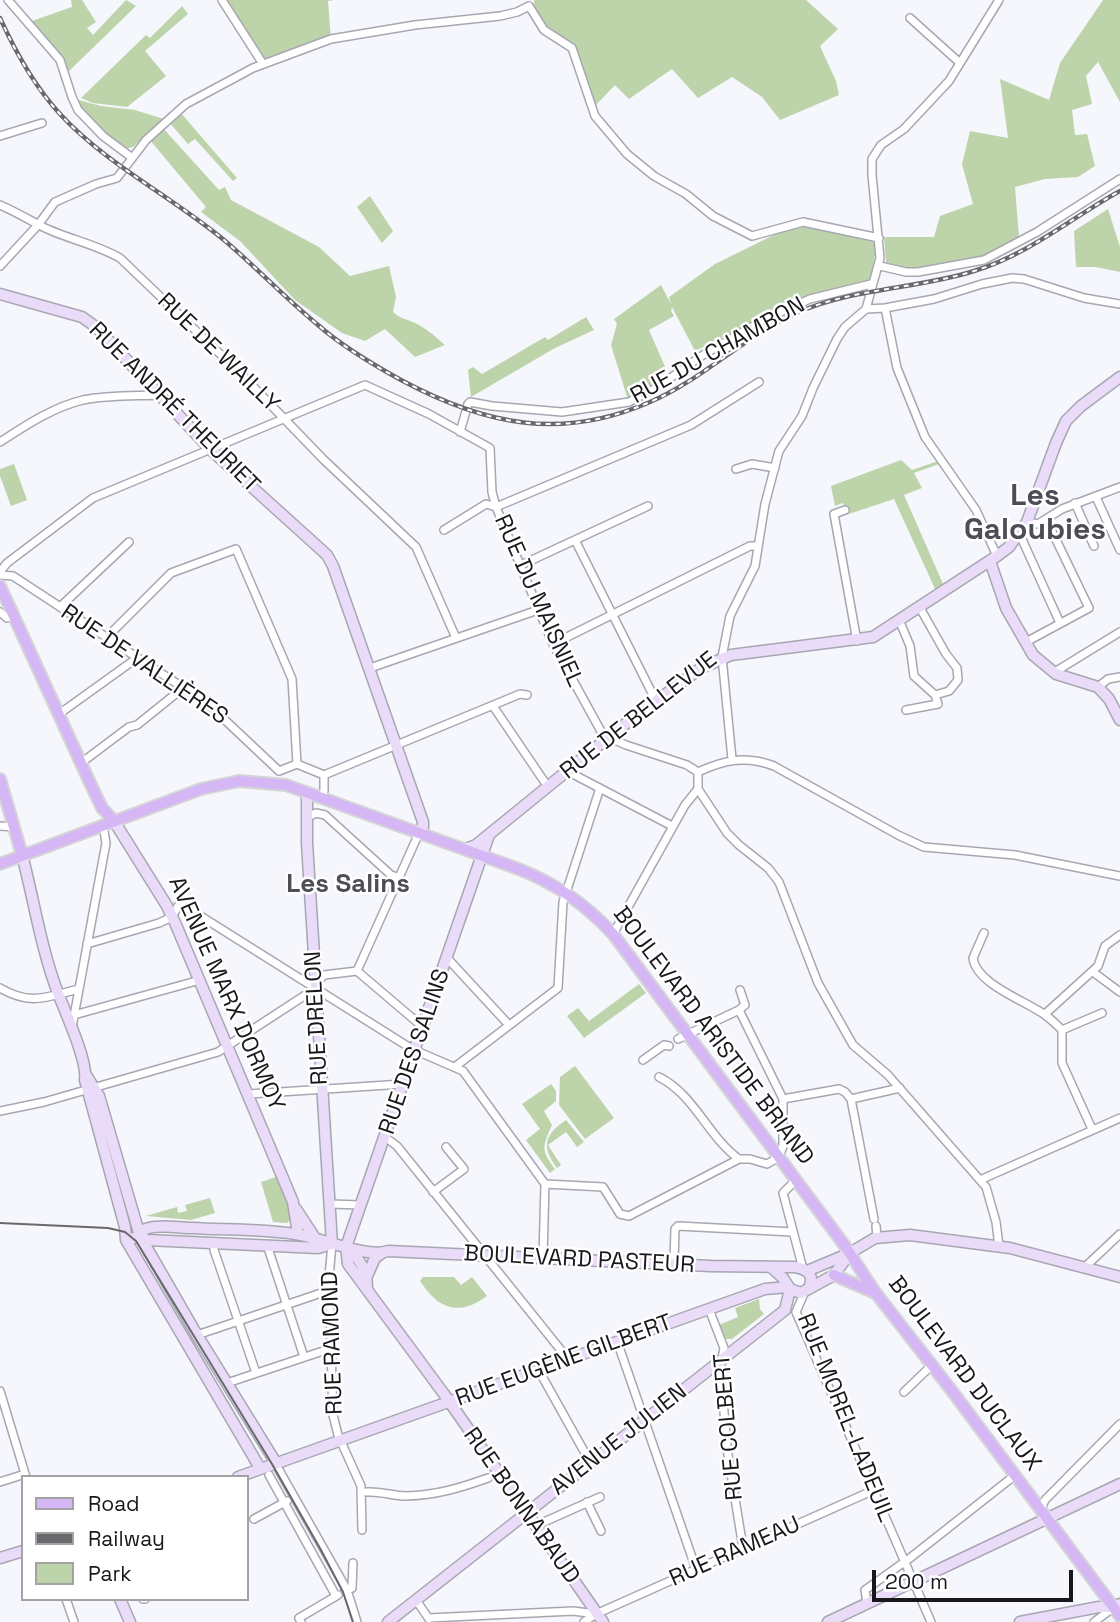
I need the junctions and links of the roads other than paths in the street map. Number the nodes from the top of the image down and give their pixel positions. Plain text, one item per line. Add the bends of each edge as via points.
1 (8, 0) edge
2 (222, 0) edge
3 (999, 0) edge
4 (529, 3) edge
5 (910, 18) dead end
6 (960, 63) junction
7 (263, 64) junction
8 (42, 123) dead end
9 (0, 135) edge
10 (131, 157) junction
11 (1120, 179) edge
12 (0, 205) edge
13 (38, 225) junction
14 (879, 238) junction
15 (0, 266) edge
16 (880, 266) junction
17 (872, 284) junction
18 (0, 294) edge
19 (1120, 304) edge
20 (866, 309) junction
21 (885, 309) junction
22 (1120, 377) edge
23 (759, 382) dead end
24 (159, 395) junction
25 (284, 418) junction
26 (460, 432) junction
27 (0, 442) edge
28 (210, 449) junction
29 (775, 468) junction
30 (737, 469) dead end
31 (1120, 487) edge
32 (1096, 497) junction
33 (1075, 503) junction
34 (648, 506) dead end
35 (496, 507) junction
36 (845, 510) dead end
37 (1046, 519) junction
38 (1027, 522) junction
39 (444, 530) dead end
40 (1020, 535) junction
41 (575, 540) junction
42 (129, 542) dead end
43 (758, 546) junction
44 (1094, 546) dead end
45 (1120, 550) edge
46 (994, 559) junction
47 (519, 566) junction
48 (0, 574) edge
49 (0, 586) edge
50 (60, 607) junction
51 (920, 608) junction
52 (538, 610) junction
53 (0, 612) edge
54 (613, 614) junction
55 (14, 616) junction
56 (900, 622) junction
57 (1060, 623) junction
58 (1120, 632) edge
59 (106, 638) junction
60 (456, 638) junction
61 (857, 641) junction
62 (1026, 642) junction
63 (553, 644) junction
64 (722, 657) junction
65 (137, 658) junction
66 (370, 668) junction
67 (1056, 674) junction
68 (1120, 677) edge
69 (1098, 687) junction
70 (183, 688) junction
71 (527, 695) dead end
72 (935, 695) junction
73 (656, 701) junction
74 (493, 706) junction
75 (906, 710) dead end
76 (59, 714) junction
77 (1120, 720) edge
78 (610, 737) junction
79 (397, 745) junction
80 (732, 760) junction
81 (81, 763) junction
82 (297, 764) junction
83 (279, 771) junction
84 (567, 771) junction
85 (698, 772) junction
86 (324, 775) junction
87 (0, 779) edge
88 (275, 783) junction
89 (548, 787) junction
90 (600, 788) junction
91 (698, 789) junction
92 (307, 792) junction
93 (322, 797) junction
94 (306, 818) junction
95 (109, 823) junction
96 (0, 826) edge
97 (673, 826) junction
98 (14, 827) junction
99 (419, 833) junction
100 (489, 835) junction
101 (465, 849) junction
102 (22, 855) junction
103 (482, 855) junction
104 (0, 864) edge
105 (1120, 876) edge
106 (400, 877) junction
107 (567, 892) junction
108 (173, 906) junction
109 (172, 918) junction
110 (984, 933) dead end
111 (612, 934) junction
112 (1120, 935) edge
113 (87, 944) junction
114 (448, 959) junction
115 (357, 971) junction
116 (1093, 972) junction
117 (200, 980) junction
118 (0, 988) edge
119 (315, 988) junction
120 (79, 989) junction
121 (740, 990) dead end
122 (1120, 992) edge
123 (58, 994) junction
124 (76, 1002) junction
125 (89, 1010) junction
126 (739, 1010) junction
127 (1102, 1013) dead end
128 (1045, 1014) junction
129 (74, 1016) junction
130 (509, 1026) junction
131 (72, 1027) junction
132 (424, 1028) junction
133 (1062, 1030) junction
134 (682, 1036) junction
135 (228, 1045) junction
136 (669, 1046) dead end
137 (415, 1051) junction
138 (643, 1060) dead end
139 (456, 1066) junction
140 (659, 1077) dead end
141 (403, 1084) junction
142 (900, 1088) junction
143 (91, 1089) junction
144 (321, 1090) junction
145 (249, 1094) junction
146 (783, 1099) junction
147 (851, 1099) junction
148 (0, 1111) edge
149 (1120, 1118) edge
150 (1092, 1129) junction
151 (385, 1137) junction
152 (446, 1147) dead end
153 (779, 1157) junction
154 (739, 1159) junction
155 (796, 1180) junction
156 (980, 1180) junction
157 (545, 1184) junction
158 (433, 1192) junction
159 (330, 1204) junction
160 (361, 1205) junction
161 (295, 1207) junction
162 (876, 1228) junction
163 (793, 1232) junction
164 (298, 1234) junction
165 (1120, 1234) edge
166 (133, 1238) junction
167 (315, 1238) junction
168 (214, 1242) junction
169 (332, 1244) junction
170 (267, 1245) junction
171 (999, 1246) junction
172 (346, 1247) junction
173 (385, 1252) junction
174 (850, 1253) junction
175 (483, 1254) junction
176 (543, 1257) junction
177 (674, 1263) junction
178 (1085, 1267) junction
179 (771, 1268) junction
180 (802, 1269) junction
181 (834, 1275) junction
182 (367, 1276) junction
183 (1120, 1276) edge
184 (788, 1286) junction
185 (367, 1288) junction
186 (330, 1290) junction
187 (807, 1290) junction
188 (875, 1292) junction
189 (286, 1304) junction
190 (709, 1309) junction
191 (791, 1311) junction
192 (238, 1321) junction
193 (197, 1335) junction
194 (617, 1341) junction
195 (332, 1348) junction
196 (304, 1357) junction
197 (568, 1359) junction
198 (722, 1359) junction
199 (932, 1365) junction
200 (538, 1369) junction
201 (256, 1373) junction
202 (227, 1383) junction
203 (0, 1391) edge
204 (904, 1392) dead end
205 (449, 1402) junction
206 (645, 1420) junction
207 (1120, 1424) edge
208 (340, 1441) junction
209 (590, 1462) junction
210 (277, 1467) junction
211 (260, 1468) junction
212 (26, 1475) edge
213 (243, 1475) edge
214 (270, 1475) dead end
215 (1014, 1476) junction
216 (21, 1477) edge
217 (488, 1478) dead end
218 (0, 1482) edge
219 (1120, 1484) edge
220 (874, 1490) junction
221 (367, 1492) dead end
222 (295, 1497) junction
223 (600, 1497) dead end
224 (285, 1502) junction
225 (587, 1502) junction
226 (526, 1513) junction
227 (1044, 1513) junction
228 (254, 1519) dead end
229 (535, 1526) junction
230 (362, 1530) dead end
231 (601, 1531) dead end
232 (743, 1548) junction
233 (21, 1552) edge
234 (0, 1558) edge
235 (904, 1561) junction
236 (353, 1563) dead end
237 (696, 1569) junction
238 (913, 1582) junction
239 (342, 1593) junction
240 (415, 1600) junction
241 (67, 1601) edge
242 (121, 1601) edge
243 (867, 1603) junction
244 (1118, 1609) edge
245 (576, 1611) junction
246 (599, 1618) edge
247 (429, 1620) edge
248 (74, 1622) edge
249 (130, 1622) edge
250 (301, 1622) edge
251 (357, 1622) edge
252 (388, 1622) edge
253 (578, 1622) edge
254 (584, 1622) edge
255 (828, 1622) edge
256 (931, 1622) edge
257 (1020, 1622) edge
258 (1094, 1622) edge

1 - 10 street via 60,60 78,110
2 - 7 street
3 - 6 street
4 - 7 street via 500,16 331,39
4 - 14 street via 544,30 572,48 592,110 602,126 645,169 713,216 752,236 803,222
5 - 6 street
6 - 14 street via 927,106 875,152 871,169
7 - 10 street via 186,104
8 - 9 street
10 - 13 street via 117,178 55,202
11 - 16 street via 984,260 918,272
12 - 13 street, RUE DE WAILLY
13 - 15 street
13 - 25 street, RUE DE WAILLY via 120,258
14 - 16 street
16 - 17 street
17 - 20 street
17 - 26 street, RUE DU CHAMBON via 810,299 769,317 629,402 562,412 470,402
18 - 24 main road, RUE ANDRÉ THEURIET via 86,319
19 - 21 street via 1018,278
20 - 21 street
20 - 29 street, RUE DE BELLEVUE via 836,339 800,420 779,451
21 - 46 street via 897,368 925,437 976,510
22 - 38 main road via 1066,421
23 - 35 street via 691,425
24 - 27 street via 81,401
24 - 28 main road, RUE ANDRÉ THEURIET
25 - 26 street via 365,385
25 - 28 street
25 - 60 street, RUE DE WAILLY via 410,540
26 - 35 street, RUE DU MAISNIEL via 490,448
28 - 48 street via 93,498 7,563
28 - 66 main road, RUE ANDRÉ THEURIET via 327,555
29 - 30 street via 752,464
29 - 43 street, RUE DE BELLEVUE
31 - 32 street
32 - 33 street
32 - 45 street
33 - 37 street
33 - 44 street
34 - 41 street
35 - 39 street via 486,504
35 - 47 street, RUE DU MAISNIEL
36 - 61 street via 834,514
37 - 38 street via 1038,524
37 - 57 street via 1089,608
38 - 40 main road
40 - 46 main road
40 - 57 street
41 - 47 street
41 - 54 street
42 - 50 street
43 - 54 street
43 - 64 street, RUE DE BELLEVUE via 751,576 730,616
46 - 51 main road
46 - 62 main road via 1006,608
47 - 52 street, RUE DU MAISNIEL
48 - 50 street, RUE DE VALLIÈRES via 13,576
49 - 55 main road, AVENUE MARX DORMOY
50 - 59 street, RUE DE VALLIÈRES
51 - 56 main road
51 - 72 street via 957,668 955,685
52 - 60 street
52 - 63 street, RUE DU MAISNIEL
53 - 55 street via 7,618
54 - 63 street
54 - 73 street
55 - 76 main road, AVENUE MARX DORMOY
56 - 61 main road
56 - 72 street via 910,646 914,676
57 - 62 street
58 - 67 street
59 - 65 street, RUE DE VALLIÈRES
59 - 82 street via 171,573 236,549 292,679
60 - 66 street
61 - 64 main road
62 - 67 main road
63 - 78 street, RUE DU MAISNIEL via 603,735
64 - 73 main road, RUE DE BELLEVUE
64 - 80 street
65 - 70 street, RUE DE VALLIÈRES
65 - 76 street
66 - 79 main road, RUE ANDRÉ THEURIET
67 - 69 main road
68 - 69 street
69 - 77 main road
70 - 81 street
70 - 83 street, RUE DE VALLIÈRES via 216,711
71 - 74 street
72 - 75 street via 938,704
73 - 78 main road, RUE DE BELLEVUE
74 - 79 street
74 - 89 street
76 - 81 main road, AVENUE MARX DORMOY
78 - 84 main road, RUE DE BELLEVUE
78 - 85 street
79 - 86 street
79 - 99 main road, RUE ANDRÉ THEURIET via 423,822
80 - 85 street
80 - 105 street via 774,766 924,847 1015,855
81 - 95 main road, AVENUE MARX DORMOY
82 - 83 street
82 - 86 street
83 - 88 street
84 - 89 main road, RUE DE BELLEVUE
84 - 90 street
85 - 91 street
86 - 93 street
87 - 98 main road
88 - 92 main road, BOULEVARD ARISTIDE BRIAND
88 - 95 main road, BOULEVARD ARISTIDE BRIAND via 198,785
89 - 100 main road, RUE DE BELLEVUE
90 - 97 street
90 - 107 street
91 - 97 street
91 - 142 street via 732,839 779,882 818,983 853,1045
92 - 93 main road, BOULEVARD ARISTIDE BRIAND
92 - 94 main road, RUE DRELON
93 - 99 main road, BOULEVARD ARISTIDE BRIAND
94 - 106 street via 325,815 391,875
94 - 119 main road, RUE DRELON
95 - 102 main road, BOULEVARD ARISTIDE BRIAND
95 - 108 main road, AVENUE MARX DORMOY
95 - 113 street
96 - 98 street
97 - 111 street
98 - 102 main road
99 - 101 main road, BOULEVARD ARISTIDE BRIAND
99 - 106 street
100 - 101 main road, RUE DE BELLEVUE
100 - 103 main road
101 - 103 main road, BOULEVARD ARISTIDE BRIAND
102 - 104 main road, BOULEVARD ARISTIDE BRIAND
102 - 123 main road
103 - 107 main road, BOULEVARD ARISTIDE BRIAND
103 - 114 main road, RUE DES SALINS
106 - 115 street
107 - 111 main road, BOULEVARD ARISTIDE BRIAND
107 - 130 street via 562,907 558,988
108 - 109 main road, AVENUE MARX DORMOY
108 - 119 street via 189,908
109 - 113 street
109 - 117 main road, AVENUE MARX DORMOY
110 - 128 street via 973,958 976,969 1013,998
111 - 134 main road, BOULEVARD ARISTIDE BRIAND
112 - 116 street via 1105,946
113 - 120 street
114 - 130 street
114 - 132 main road, RUE DES SALINS
115 - 119 street via 324,975
115 - 132 street
116 - 122 street
116 - 128 street
117 - 125 street
117 - 135 main road, AVENUE MARX DORMOY
118 - 123 street via 30,1000
119 - 135 street
119 - 137 street
119 - 144 main road, RUE DRELON
120 - 123 street
120 - 124 street
121 - 126 street via 744,1004
123 - 131 main road
124 - 125 street
124 - 129 street
125 - 129 street
126 - 134 street
126 - 146 street
127 - 133 street
128 - 133 street
129 - 131 street
130 - 139 street
131 - 143 main road
132 - 137 main road, RUE DES SALINS
133 - 150 street via 1062,1063
134 - 153 main road, BOULEVARD ARISTIDE BRIAND
135 - 143 street via 207,1056
135 - 145 main road, AVENUE MARX DORMOY
136 - 138 street
137 - 139 street
137 - 141 main road, RUE DES SALINS
139 - 157 street
140 - 154 street via 685,1097
141 - 144 street
141 - 151 main road, RUE DES SALINS
142 - 147 street
142 - 156 street
143 - 148 street
143 - 166 main road via 122,1213
144 - 145 street
144 - 159 main road, RUE DRELON
145 - 161 main road, AVENUE MARX DORMOY
146 - 147 street via 839,1089
146 - 153 street
147 - 162 street
149 - 150 street
150 - 156 street
151 - 158 street
151 - 160 main road, RUE DES SALINS
152 - 158 street via 464,1169
153 - 154 street via 768,1164
153 - 155 main road, BOULEVARD ARISTIDE BRIAND
154 - 157 street via 629,1216 620,1214 603,1187
155 - 163 street via 783,1193
155 - 174 main road, BOULEVARD ARISTIDE BRIAND
156 - 171 street via 989,1195
157 - 176 street
158 - 175 street
159 - 160 street
159 - 169 main road, RUE DRELON
160 - 172 main road, RUE DES SALINS
161 - 164 main road, AVENUE MARX DORMOY
161 - 167 main road, AVENUE MARX DORMOY
162 - 171 main road
162 - 174 main road
163 - 177 street via 678,1226
163 - 180 street
164 - 166 main road, BOULEVARD PASTEUR via 150,1227
164 - 167 main road, BOULEVARD PASTEUR
164 - 168 main road, BOULEVARD PASTEUR via 291,1239
165 - 178 street
166 - 168 main road, BOULEVARD PASTEUR
166 - 193 main road
166 - 211 main road
167 - 169 main road, BOULEVARD PASTEUR
168 - 170 main road, BOULEVARD PASTEUR
168 - 192 street
169 - 170 main road, BOULEVARD PASTEUR via 322,1248
169 - 172 main road, BOULEVARD PASTEUR
169 - 186 street, RUE RAMOND
170 - 189 street
171 - 178 main road
172 - 173 main road, BOULEVARD PASTEUR
172 - 182 main road via 360,1260
172 - 185 main road, RUE BONNABAUD via 348,1264
173 - 175 main road, BOULEVARD PASTEUR
173 - 182 main road via 375,1258
174 - 180 main road, BOULEVARD PASTEUR
174 - 181 main road
174 - 188 main road, BOULEVARD DUCLAUX
175 - 176 main road, BOULEVARD PASTEUR
175 - 197 street
176 - 177 main road, BOULEVARD PASTEUR
177 - 179 main road, BOULEVARD PASTEUR
178 - 183 main road
179 - 180 main road, BOULEVARD PASTEUR
179 - 184 main road
180 - 184 main road via 790,1271
180 - 187 main road via 811,1277
181 - 187 main road
181 - 188 main road
182 - 185 main road
184 - 187 main road via 797,1293
184 - 190 main road, RUE EUGÈNE GILBERT via 765,1289
184 - 191 main road
185 - 205 main road, RUE BONNABAUD
186 - 189 street
186 - 195 street, RUE RAMOND
187 - 191 street, RUE MOREL-LADEUIL
188 - 199 main road, BOULEVARD DUCLAUX
189 - 192 street
189 - 196 street
190 - 194 main road, RUE EUGÈNE GILBERT
190 - 198 street, RUE COLBERT via 724,1348
191 - 198 main road, AVENUE JULIEN
191 - 220 street, RUE MOREL-LADEUIL
192 - 193 street
192 - 201 street
193 - 202 main road
194 - 197 main road, RUE EUGÈNE GILBERT
194 - 206 street
195 - 196 street
195 - 208 street, RUE RAMOND via 334,1415
196 - 201 street
197 - 200 main road, RUE EUGÈNE GILBERT
198 - 206 main road, AVENUE JULIEN
198 - 232 street, RUE COLBERT via 728,1455
199 - 204 street
199 - 215 main road, BOULEVARD DUCLAUX
200 - 205 main road, RUE EUGÈNE GILBERT
200 - 209 street
201 - 202 street
202 - 210 main road
203 - 212 street
205 - 208 main road, RUE EUGÈNE GILBERT
205 - 226 main road, RUE BONNABAUD
206 - 209 main road, AVENUE JULIEN
206 - 237 street
207 - 227 street via 1045,1500
208 - 210 main road, RUE EUGÈNE GILBERT
208 - 230 street, RUE RAMOND via 361,1486
209 - 226 main road, AVENUE JULIEN
210 - 211 main road, RUE EUGÈNE GILBERT
210 - 222 street
211 - 213 main road, RUE EUGÈNE GILBERT
214 - 224 street
215 - 227 main road, BOULEVARD DUCLAUX
215 - 235 street
216 - 218 street
217 - 221 street via 449,1492 403,1496
219 - 227 main road
220 - 232 street, RUE RAMEAU
220 - 235 street, RUE MOREL-LADEUIL
222 - 224 street
222 - 239 street
223 - 225 street
224 - 228 street
224 - 239 street
225 - 229 street
225 - 231 street
226 - 229 main road, RUE BONNABAUD
226 - 240 main road, AVENUE JULIEN
227 - 238 main road
227 - 244 main road, BOULEVARD DUCLAUX
229 - 246 main road, RUE BONNABAUD
232 - 237 street, RUE RAMEAU
233 - 234 main road
235 - 238 street, RUE MOREL-LADEUIL
235 - 243 street via 865,1590
236 - 239 street via 352,1588
237 - 246 street, RUE RAMEAU
238 - 243 main road
238 - 256 street, RUE MOREL-LADEUIL
239 - 250 street via 299,1618
239 - 251 street
240 - 247 street
240 - 252 main road, AVENUE JULIEN
241 - 248 street
242 - 249 main road
243 - 255 main road
244 - 257 main road via 1099,1607
244 - 258 street
245 - 246 street
245 - 247 street
245 - 253 street
246 - 254 street, RUE RAMEAU

